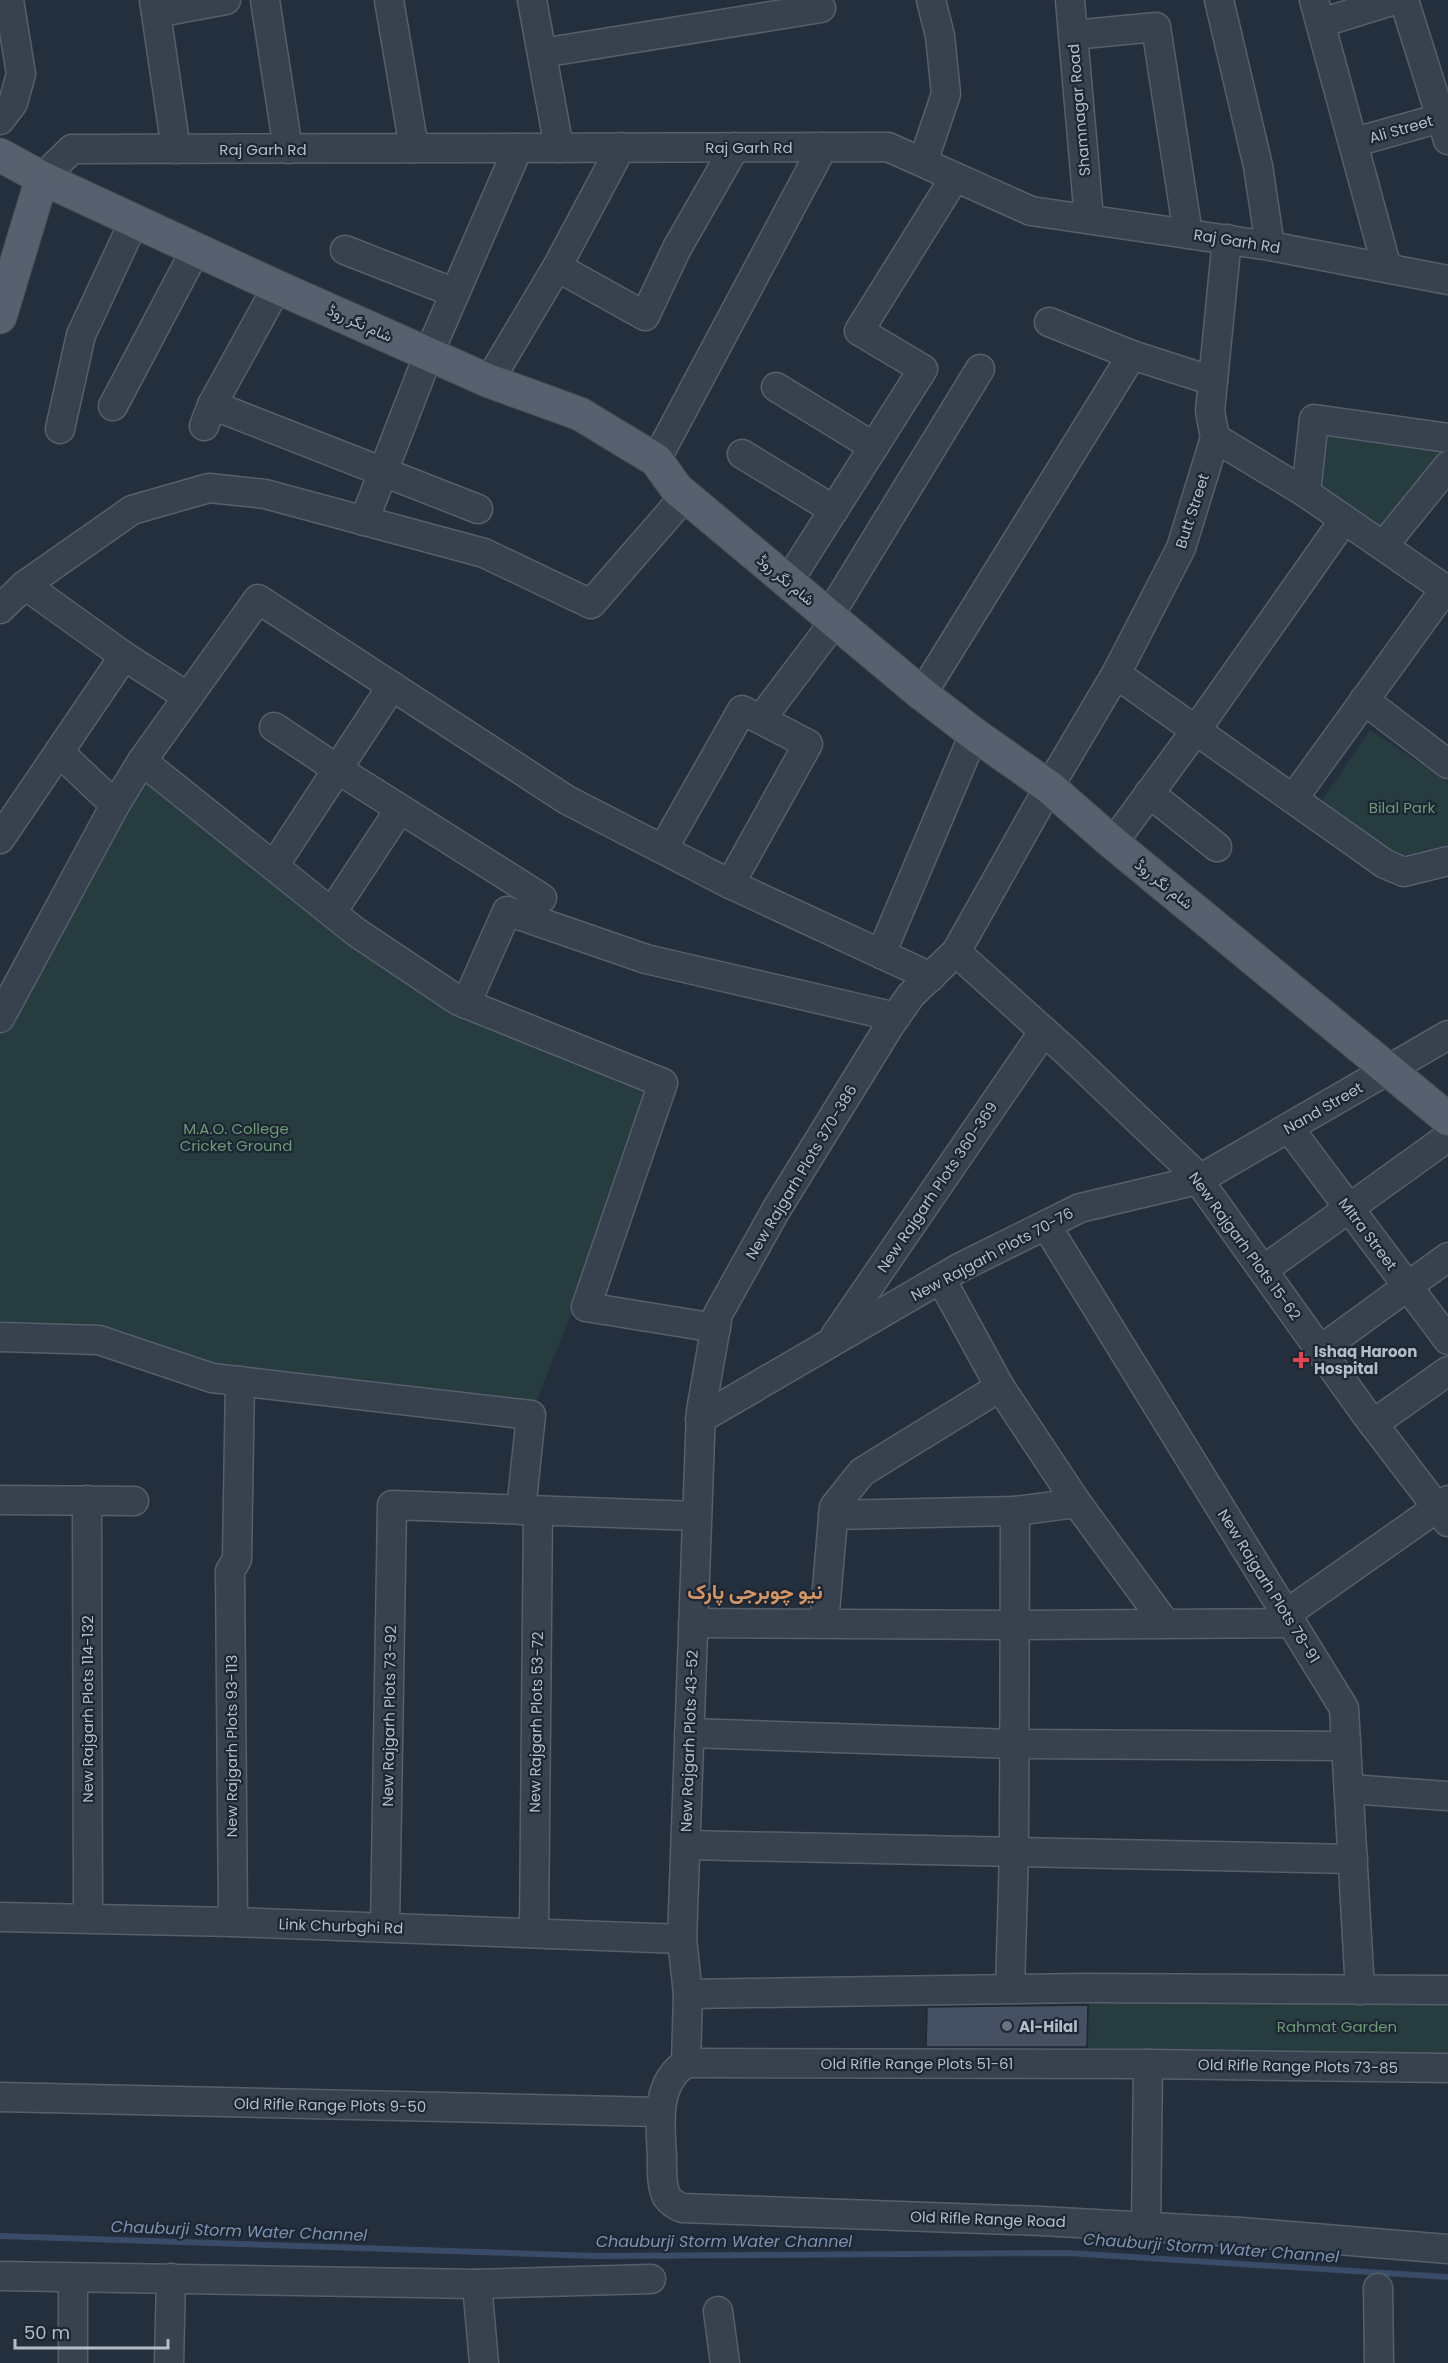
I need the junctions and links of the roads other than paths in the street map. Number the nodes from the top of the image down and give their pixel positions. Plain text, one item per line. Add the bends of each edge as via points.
1 (9, 0) edge
2 (226, 0) edge
3 (265, 0) edge
4 (389, 0) edge
5 (532, 0) edge
6 (931, 0) edge
7 (1070, 0) edge
8 (1218, 0) edge
9 (1395, 0) edge
10 (1404, 0) edge
11 (155, 6) edge
12 (821, 8) dead end
13 (1318, 11) edge
14 (1073, 35) junction
15 (542, 53) junction
16 (0, 120) edge
17 (1446, 125) edge
18 (1355, 142) junction
19 (621, 147) junction
20 (735, 147) junction
21 (823, 147) junction
22 (414, 148) junction
23 (518, 148) junction
24 (559, 148) junction
25 (176, 149) junction
26 (288, 149) junction
27 (0, 155) edge
28 (923, 162) junction
29 (955, 177) junction
30 (42, 178) junction
31 (1089, 219) junction
32 (134, 221) junction
33 (1188, 234) junction
34 (1227, 239) junction
35 (1270, 246) junction
36 (196, 249) junction
37 (345, 250) dead end
38 (556, 267) junction
39 (1387, 268) junction
40 (1448, 280) edge
41 (277, 287) junction
42 (455, 293) junction
43 (0, 317) edge
44 (1049, 322) dead end
45 (429, 353) junction
46 (1132, 355) junction
47 (980, 369) dead end
48 (489, 381) junction
49 (1213, 381) junction
50 (776, 387) dead end
51 (113, 406) dead end
52 (60, 429) dead end
53 (1215, 438) junction
54 (1448, 438) edge
55 (874, 447) junction
56 (742, 454) dead end
57 (656, 460) junction
58 (1448, 466) edge
59 (383, 472) junction
60 (1306, 493) junction
61 (685, 496) junction
62 (478, 509) dead end
63 (834, 510) junction
64 (1344, 520) junction
65 (364, 521) junction
66 (1384, 545) junction
67 (788, 582) junction
68 (25, 585) junction
69 (1447, 590) edge
70 (0, 609) edge
71 (832, 618) junction
72 (124, 656) junction
73 (1116, 674) junction
74 (392, 686) junction
75 (922, 694) junction
76 (188, 697) junction
77 (1364, 700) junction
78 (760, 719) junction
79 (274, 727) dead end
80 (1196, 730) junction
81 (974, 734) junction
82 (59, 752) junction
83 (142, 761) junction
84 (1448, 764) edge
85 (338, 769) junction
86 (1049, 787) junction
87 (1149, 793) junction
88 (1293, 799) junction
89 (115, 805) junction
90 (400, 809) junction
91 (0, 839) edge
92 (1113, 843) junction
93 (1217, 847) dead end
94 (663, 849) junction
95 (1448, 861) edge
96 (274, 866) junction
97 (730, 884) junction
98 (542, 898) dead end
99 (332, 912) junction
100 (956, 952) junction
101 (881, 954) junction
102 (931, 977) junction
103 (466, 1004) junction
104 (896, 1017) junction
105 (0, 1018) edge
106 (1044, 1031) junction
107 (1448, 1035) edge
108 (1389, 1069) junction
109 (1448, 1119) edge
110 (1289, 1128) junction
111 (1448, 1137) edge
112 (1198, 1180) junction
113 (1349, 1208) junction
114 (1046, 1225) junction
115 (1448, 1257) edge
116 (1263, 1270) junction
117 (940, 1279) junction
118 (1408, 1286) junction
119 (716, 1328) junction
120 (0, 1337) edge
121 (1448, 1340) edge
122 (831, 1342) junction
123 (1320, 1350) junction
124 (1448, 1371) edge
125 (240, 1381) junction
126 (1000, 1387) junction
127 (700, 1419) junction
128 (1373, 1424) junction
129 (0, 1500) edge
130 (87, 1500) junction
131 (134, 1501) dead end
132 (1077, 1503) junction
133 (1444, 1510) edge
134 (530, 1511) junction
135 (1016, 1511) junction
136 (833, 1515) junction
137 (696, 1516) junction
138 (1288, 1618) junction
139 (693, 1623) junction
140 (824, 1623) junction
141 (1165, 1623) junction
142 (1015, 1625) junction
143 (689, 1733) junction
144 (1013, 1744) junction
145 (1346, 1746) junction
146 (1349, 1789) junction
147 (1448, 1796) edge
148 (686, 1845) junction
149 (1014, 1853) junction
150 (1353, 1859) junction
151 (0, 1917) edge
152 (88, 1918) junction
153 (233, 1922) junction
154 (385, 1927) junction
155 (534, 1932) junction
156 (682, 1939) junction
157 (1010, 1989) junction
158 (1360, 1990) junction
159 (1448, 1990) edge
160 (688, 1994) junction
161 (686, 2063) junction
162 (1148, 2064) junction
163 (1448, 2068) edge
164 (0, 2097) edge
165 (660, 2112) junction
166 (1146, 2227) junction
167 (1448, 2249) edge
168 (0, 2276) edge
169 (73, 2278) junction
170 (171, 2278) junction
171 (651, 2279) dead end
172 (477, 2284) junction
173 (1377, 2288) dead end
174 (718, 2311) dead end
175 (73, 2363) edge
176 (169, 2363) edge
177 (484, 2363) edge
178 (725, 2363) edge
179 (1379, 2363) edge

1 - 16 street via 21,74 13,103
2 - 11 street
3 - 26 street
4 - 22 street
5 - 15 street
6 - 28 street via 940,36 946,94
7 - 14 street, Shamnagar Road
8 - 35 street via 1258,166
9 - 13 street
10 - 17 street
11 - 25 street
12 - 15 street
13 - 18 street
14 - 31 street, Shamnagar Road
14 - 33 street via 1156,27
15 - 24 street
17 - 18 street, Ali Street
18 - 39 street
19 - 20 street, Raj Garh Rd
19 - 24 street, Raj Garh Rd
19 - 38 street
20 - 21 street, Raj Garh Rd
20 - 38 street via 677,248 645,316
21 - 28 street, Raj Garh Rd via 888,147
21 - 57 street
22 - 23 street, Raj Garh Rd
22 - 26 street, Raj Garh Rd
23 - 24 street, Raj Garh Rd
23 - 42 street
25 - 26 street, Raj Garh Rd
25 - 30 street, Raj Garh Rd via 72,149
27 - 30 main road, شام نگر روڈ
28 - 29 street, Raj Garh Rd
29 - 31 street, Raj Garh Rd via 1031,211
29 - 55 street via 859,331 922,369
30 - 32 main road, شام نگر روڈ
30 - 43 main road
31 - 33 street, Raj Garh Rd
32 - 36 main road, شام نگر روڈ
32 - 52 street via 81,335
33 - 34 street, Raj Garh Rd
34 - 35 street, Raj Garh Rd
34 - 49 street, Butt Street
35 - 39 street, Raj Garh Rd
36 - 41 main road, شام نگر روڈ
36 - 51 street
37 - 42 street
38 - 48 street
39 - 40 street, Raj Garh Rd
41 - 45 main road, شام نگر روڈ
41 - 59 street via 208,416
42 - 45 street
44 - 46 street
45 - 48 main road, شام نگر روڈ
45 - 59 street
46 - 49 street
46 - 75 street
47 - 71 street
48 - 57 main road, شام نگر روڈ via 580,414
49 - 53 street, Butt Street via 1210,411
50 - 55 street
53 - 60 street
53 - 73 street, Butt Street via 1181,548
54 - 60 street via 1314,419
55 - 63 street
56 - 63 street
57 - 61 main road, شام نگر روڈ
58 - 66 street
59 - 62 street
59 - 65 street
60 - 64 street
61 - 65 street via 591,604 484,553
61 - 67 main road, شام نگر روڈ
63 - 67 street
64 - 66 street
64 - 80 street
65 - 68 street via 265,494 210,488 132,510
66 - 69 street
67 - 71 main road, شام نگر روڈ
68 - 70 street
68 - 72 street
69 - 77 street
71 - 75 main road, شام نگر روڈ
71 - 78 street
72 - 76 street
72 - 82 street
73 - 80 street
73 - 86 street, Butt Street
74 - 76 street via 258,598
74 - 85 street
74 - 94 street via 567,800
75 - 81 main road, شام نگر روڈ
76 - 83 street
77 - 84 street
77 - 88 street
78 - 94 street via 742,710
78 - 97 street via 808,744
79 - 85 street
80 - 87 street
80 - 88 street
81 - 86 main road, شام نگر روڈ
81 - 101 street
82 - 89 street
82 - 91 street
83 - 89 street
83 - 96 street
85 - 90 street
85 - 96 street
86 - 92 main road, شام نگر روڈ
86 - 100 street, Butt Street
87 - 92 street
87 - 93 street
88 - 95 street via 1385,864 1404,872
89 - 105 street
90 - 98 street
90 - 99 street
92 - 108 main road, شام نگر روڈ
94 - 97 street
96 - 99 street
97 - 101 street
99 - 103 street
100 - 102 street, New Rajgarh Plots 370-386
100 - 106 street, New Rajgarh Plots 15-62
101 - 102 street
102 - 104 street, New Rajgarh Plots 370-386 via 911,995
103 - 104 street via 507,911 646,959
103 - 119 street via 663,1083 586,1307
104 - 119 street, New Rajgarh Plots 370-386 via 776,1210 718,1314
106 - 112 street, New Rajgarh Plots 15-62
106 - 122 street, New Rajgarh Plots 360-369
107 - 108 street, Nand Street
108 - 109 main road, شام نگر روڈ
108 - 110 street, Nand Street
110 - 112 street, Nand Street
110 - 113 street, MItra Street
111 - 113 street
112 - 114 street, New Rajgarh Plots 70-76 via 1080,1208
112 - 116 street, New Rajgarh Plots 15-62
113 - 116 street
113 - 118 street, MItra Street
114 - 117 street, New Rajgarh Plots 70-76
114 - 138 street, New Rajgarh Plots 78-91
115 - 118 street
116 - 123 street, New Rajgarh Plots 15-62
117 - 122 street, New Rajgarh Plots 70-76
117 - 126 street
118 - 121 street, MItra Street
118 - 123 street
119 - 127 street, New Rajgarh Plots 370-386
120 - 125 street via 99,1340 212,1378
122 - 127 street, New Rajgarh Plots 70-76
123 - 128 street, New Rajgarh Plots 15-62
124 - 128 street
125 - 134 street, New Rajgarh Plots 53-72 via 531,1414
125 - 153 street, New Rajgarh Plots 93-113 via 237,1559 230,1571
126 - 132 street
126 - 136 street via 862,1472 834,1507
127 - 137 street, New Rajgarh Plots 43-52
128 - 133 street, New Rajgarh Plots 15-62
129 - 130 street
130 - 131 street
130 - 152 street, New Rajgarh Plots 114-132
132 - 135 street
132 - 141 street
133 - 138 street
134 - 137 street
134 - 154 street, New Rajgarh Plots 73-92 via 392,1504
134 - 155 street, New Rajgarh Plots 53-72
135 - 136 street
135 - 142 street
136 - 140 street
137 - 139 street, New Rajgarh Plots 43-52
138 - 141 street
138 - 145 street, New Rajgarh Plots 78-91 via 1344,1708
139 - 140 street
139 - 143 street, New Rajgarh Plots 43-52
140 - 142 street
141 - 142 street
142 - 144 street
143 - 144 street
143 - 148 street, New Rajgarh Plots 43-52
144 - 145 street
144 - 149 street
145 - 146 street, New Rajgarh Plots 78-91
146 - 147 street
146 - 150 street, New Rajgarh Plots 78-91
148 - 149 street
148 - 156 street, New Rajgarh Plots 43-52
149 - 150 street
149 - 157 street
150 - 158 street, New Rajgarh Plots 78-91
151 - 152 street, Link Churbghi Rd
152 - 153 street, Link Churbghi Rd
153 - 154 street, Link Churbghi Rd
154 - 155 street, Link Churbghi Rd
155 - 156 street, Link Churbghi Rd
156 - 160 street, New Rajgarh Plots 43-52
157 - 158 street
157 - 160 street
158 - 159 street
160 - 161 street, New Rajgarh Plots 43-52
161 - 162 street, Old Rifle Range Plots 51-61
161 - 165 street via 671,2077
162 - 163 street, Old Rifle Range Plots 73-85
162 - 166 street
164 - 165 street, Old Rifle Range Plots 9-50
165 - 166 street, Old Rifle Range Road via 663,2186 672,2203 682,2208
166 - 167 street, Old Rifle Range Road
168 - 169 street
169 - 170 street
169 - 175 street
170 - 172 street
170 - 176 street
171 - 172 street
172 - 177 street
173 - 179 street
174 - 178 street

